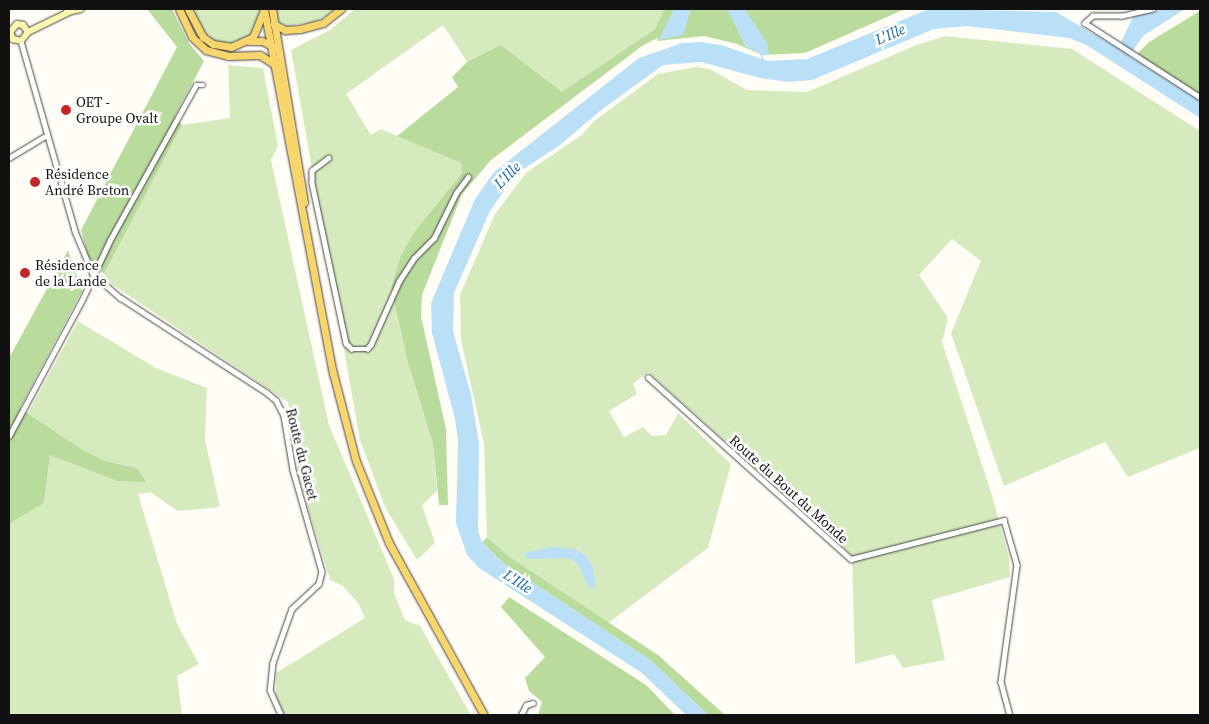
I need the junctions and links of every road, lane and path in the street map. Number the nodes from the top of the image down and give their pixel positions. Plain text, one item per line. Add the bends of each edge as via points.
1 (80, 9) edge
2 (182, 9) edge
3 (264, 9) edge
4 (272, 9) edge
5 (341, 9) edge
6 (1152, 9) edge
7 (274, 24) junction
8 (27, 29) junction
9 (10, 32) edge
10 (249, 40) junction
11 (19, 41) junction
12 (271, 45) junction
13 (278, 64) junction
14 (203, 85) dead end
15 (1200, 97) edge
16 (47, 135) junction
17 (9, 158) edge
18 (329, 158) dead end
19 (468, 177) dead end
20 (93, 274) junction
21 (648, 377) dead end
22 (9, 436) edge
23 (533, 704) dead end
24 (281, 715) edge
25 (484, 715) edge
26 (521, 715) edge
27 (1010, 715) edge

1 - 8 main road
2 - 10 main road via 199,33 213,44 230,47
2 - 13 main road via 192,37 206,50 228,56 260,55
3 - 10 main road via 260,26
3 - 12 main road
4 - 7 main road
5 - 7 main road via 323,23 300,29 285,30
6 - 15 street via 1122,16 1092,16 1085,23
7 - 13 main road
8 - 9 main road via 17,24
8 - 11 main road
9 - 11 main road
10 - 12 main road
11 - 16 street, Route du Gacet
12 - 13 main road
13 - 25 main road via 333,374 365,486 402,568
14 - 20 street via 196,85
16 - 17 street
16 - 20 street, Route du Gacet via 75,231
18 - 19 street via 312,172 312,183 346,343 352,349 367,348 370,344 399,281 414,258 434,238 456,193
20 - 22 street
20 - 24 street, Route du Gacet via 121,298 266,392 281,407 293,470 322,572 319,584 292,609 273,663 270,690
21 - 27 street, Route du Bout du Monde via 851,559 1004,520 1017,565 1001,676 1003,698
23 - 26 street via 526,705

